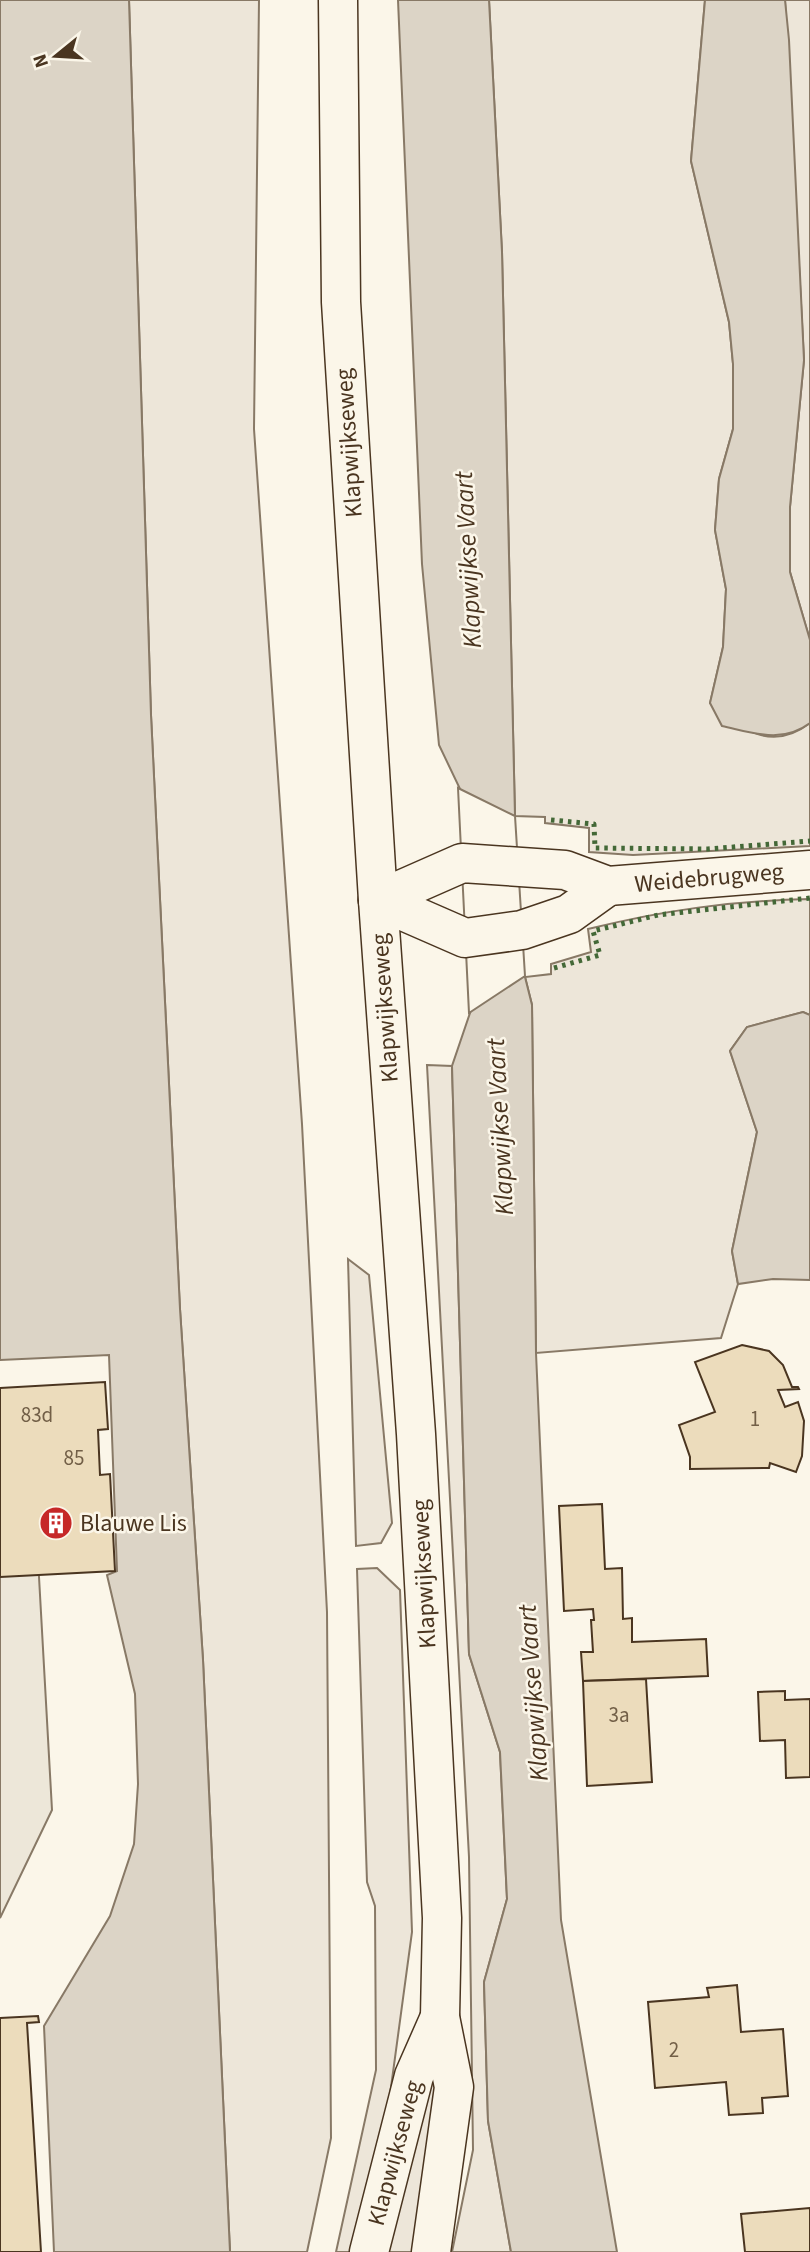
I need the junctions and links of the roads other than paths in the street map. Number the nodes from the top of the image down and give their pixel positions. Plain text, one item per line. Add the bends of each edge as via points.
1 (338, 0) edge
2 (810, 870) edge
3 (608, 886) junction
4 (377, 900) junction
5 (440, 2017) junction
6 (369, 2252) edge
7 (432, 2252) edge

1 - 4 main road, Klapwijkseweg via 341,302
2 - 3 main road, Weidebrugweg
3 - 4 main road, Weidebrugweg via 565,870 461,863
3 - 4 main road, Weidebrugweg via 569,914 522,930 465,938
4 - 5 main road, Klapwijkseweg via 418,1461 442,1917
5 - 6 main road, Klapwijkseweg via 414,2076
5 - 7 main road, Klapwijkseweg via 454,2087

